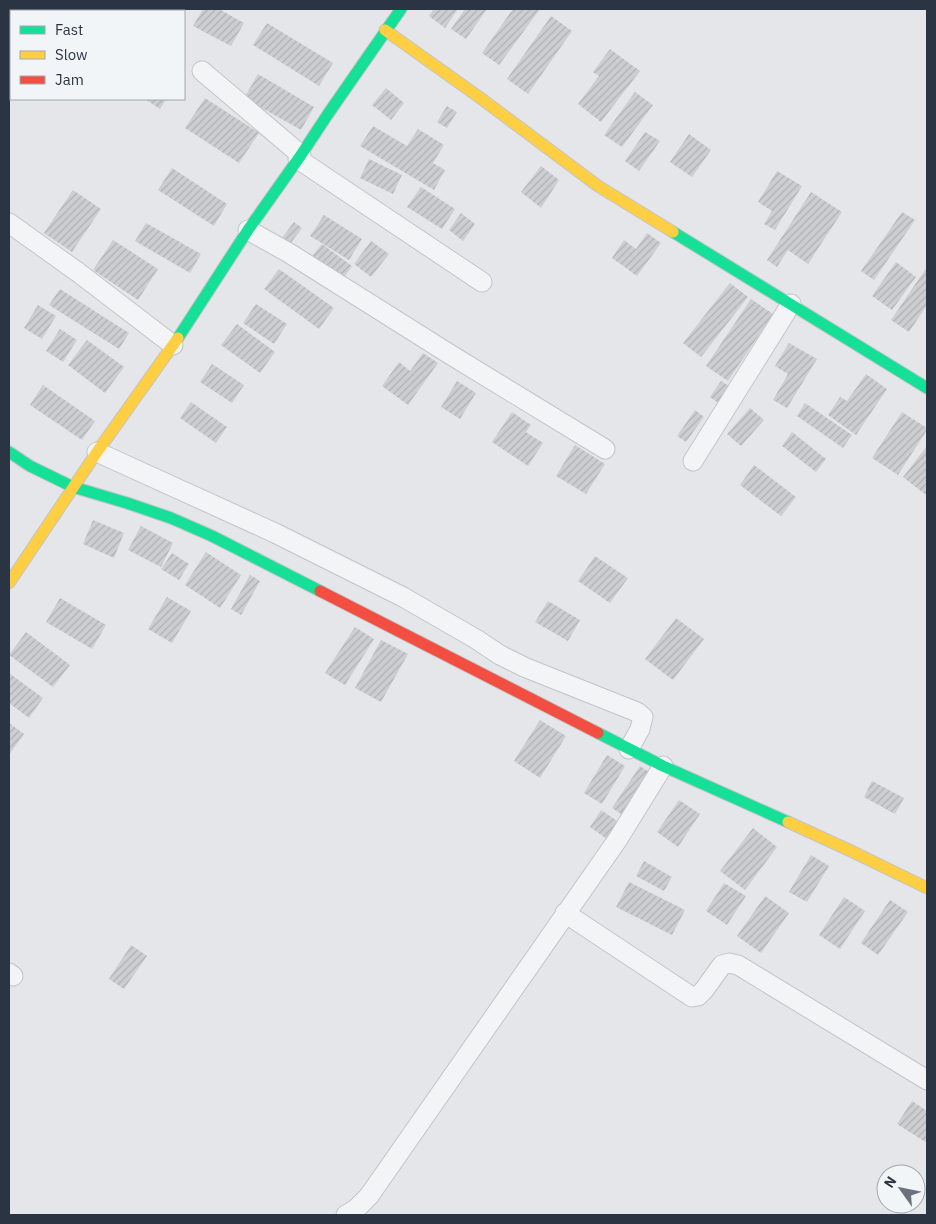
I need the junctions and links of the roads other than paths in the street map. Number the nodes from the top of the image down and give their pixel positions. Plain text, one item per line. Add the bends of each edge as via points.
1 (401, 9) edge
2 (385, 30) junction
3 (202, 71) dead end
4 (300, 157) junction
5 (9, 223) edge
6 (248, 230) junction
7 (482, 282) dead end
8 (791, 304) junction
9 (173, 345) junction
10 (927, 388) edge
11 (605, 449) dead end
12 (9, 452) edge
13 (97, 452) junction
14 (693, 461) dead end
15 (72, 487) junction
16 (9, 583) edge
17 (634, 740) junction
18 (663, 766) junction
19 (927, 888) edge
20 (565, 913) junction
21 (927, 1080) edge
22 (346, 1215) edge

1 - 2 street
2 - 4 street
2 - 8 street via 598,186
3 - 4 street
4 - 6 street
4 - 7 street
5 - 9 street
6 - 9 street
6 - 11 street
8 - 10 street
8 - 14 street
9 - 13 street
12 - 15 street
13 - 15 street
13 - 17 street via 275,533 394,593 524,668 637,712 643,717
15 - 16 street
15 - 17 street via 145,509 212,536 475,671
17 - 18 street
18 - 19 street
18 - 20 street via 618,839
20 - 21 street via 692,997 704,990 722,965 738,965
20 - 22 street via 368,1196

